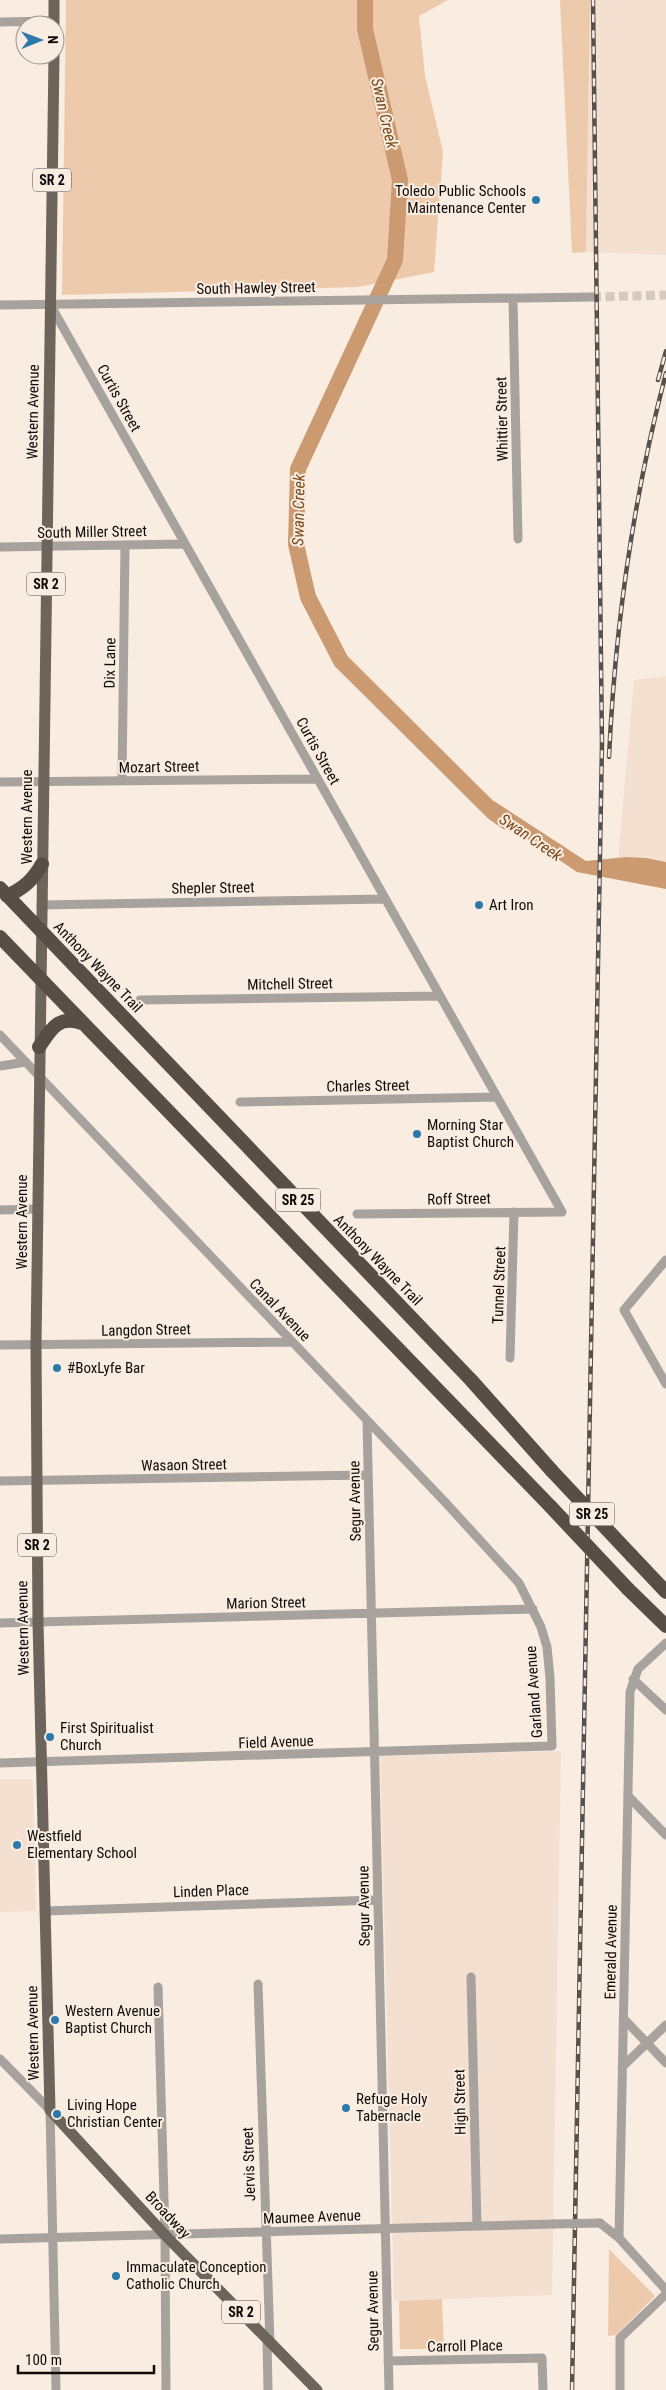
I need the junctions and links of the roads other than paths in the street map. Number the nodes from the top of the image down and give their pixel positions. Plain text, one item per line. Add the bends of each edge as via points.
1 (54, 0) edge
2 (54, 15) edge
3 (0, 22) edge
4 (15, 22) edge
5 (54, 65) edge
6 (592, 297) tunnel mouth
7 (513, 298) junction
8 (50, 304) junction
9 (0, 305) edge
10 (518, 539) dead end
11 (184, 544) junction
12 (125, 545) junction
13 (46, 546) junction
14 (0, 547) edge
15 (318, 778) junction
16 (122, 781) junction
17 (0, 782) edge
18 (42, 782) junction
19 (42, 864) junction
20 (4, 892) edge
21 (385, 899) junction
22 (41, 905) junction
23 (41, 931) junction
24 (0, 937) edge
25 (40, 979) junction
26 (440, 996) junction
27 (140, 1000) dead end
28 (82, 1023) junction
29 (0, 1035) edge
30 (40, 1047) junction
31 (26, 1062) junction
32 (0, 1066) edge
33 (39, 1076) junction
34 (497, 1097) junction
35 (240, 1102) dead end
36 (37, 1209) junction
37 (0, 1210) edge
38 (514, 1212) junction
39 (562, 1212) joint
40 (357, 1214) dead end
41 (666, 1260) edge
42 (291, 1342) junction
43 (0, 1345) edge
44 (36, 1345) junction
45 (510, 1358) dead end
46 (666, 1384) edge
47 (367, 1421) junction
48 (368, 1475) junction
49 (36, 1481) junction
50 (0, 1482) edge
51 (666, 1592) edge
52 (533, 1609) junction
53 (372, 1614) junction
54 (0, 1622) edge
55 (38, 1622) junction
56 (666, 1626) edge
57 (666, 1643) edge
58 (633, 1679) junction
59 (666, 1710) edge
60 (552, 1746) joint
61 (374, 1753) junction
62 (42, 1762) junction
63 (0, 1763) edge
64 (629, 1797) junction
65 (666, 1836) edge
66 (377, 1900) junction
67 (46, 1911) junction
68 (471, 1977) dead end
69 (258, 1984) dead end
70 (158, 1987) dead end
71 (624, 2019) junction
72 (666, 2025) edge
73 (647, 2043) junction
74 (0, 2059) edge
75 (666, 2063) edge
76 (622, 2067) junction
77 (50, 2110) junction
78 (477, 2226) junction
79 (385, 2228) junction
80 (266, 2232) junction
81 (165, 2234) junction
82 (54, 2237) junction
83 (619, 2238) junction
84 (0, 2239) edge
85 (666, 2292) edge
86 (269, 2341) junction
87 (388, 2361) junction
88 (56, 2390) edge
89 (166, 2390) edge
90 (268, 2390) edge
91 (317, 2390) edge
92 (389, 2390) edge
93 (543, 2390) edge
94 (620, 2390) edge

1 - 2 main road
3 - 4 street
5 - 8 main road, Western Avenue / SR 2
6 - 7 street, South Hawley Street
7 - 8 street, South Hawley Street
7 - 10 street, Whittier Street
8 - 9 street, South Hawley Street
8 - 11 street, Curtis Street
8 - 13 main road, Western Avenue / SR 2
11 - 12 street, South Miller Street
11 - 15 street, Curtis Street
12 - 13 street, South Miller Street
12 - 16 street, Dix Lane
13 - 14 street, South Miller Street
13 - 18 main road, Western Avenue / SR 2
15 - 16 street, Mozart Street
15 - 21 street, Curtis Street
16 - 18 street, Mozart Street
17 - 18 street, Mozart Street
18 - 19 main road, Western Avenue / SR 2
19 - 20 highway via 34,879 18,891
19 - 22 main road, Western Avenue / SR 2
20 - 23 highway, Anthony Wayne Trail / SR 25
21 - 22 street, Shepler Street
21 - 26 street, Curtis Street
22 - 23 main road, Western Avenue / SR 2
23 - 25 main road, Western Avenue / SR 2
23 - 51 highway, Anthony Wayne Trail / SR 25, bridge via 471,1380
24 - 25 highway, SR 25
25 - 28 highway, SR 25
25 - 30 main road, Western Avenue / SR 2
26 - 27 street, Mitchell Street
26 - 34 street, Curtis Street
28 - 30 highway via 62,1020
28 - 56 highway, SR 25, bridge
29 - 31 street, Canal Avenue
30 - 33 main road, Western Avenue / SR 2
31 - 32 street
31 - 33 street, Canal Avenue
33 - 36 main road, Western Avenue / SR 2
33 - 42 street, Canal Avenue
34 - 35 street, Charles Street
34 - 39 street, Curtis Street
36 - 37 street
36 - 44 main road, Western Avenue / SR 2
38 - 39 street, Roff Street
38 - 40 street, Roff Street
38 - 45 street, Tunnel Street
41 - 46 street via 624,1310
42 - 44 street, Langdon Street
42 - 47 street, Canal Avenue
43 - 44 street, Langdon Street
44 - 49 main road, Western Avenue / SR 2
47 - 48 street, Segur Avenue
47 - 52 street, Canal Avenue via 511,1572
48 - 49 street, Wasaon Street
48 - 53 street, Segur Avenue
49 - 50 street, Wasaon Street
49 - 55 main road, Western Avenue / SR 2
52 - 53 street, Marion Street
52 - 60 street, Garland Avenue via 547,1647
53 - 55 street, Marion Street
53 - 61 street, Segur Avenue
54 - 55 street, Marion Street
55 - 62 main road, Western Avenue / SR 2
57 - 58 street, Emerald Avenue via 638,1669
58 - 59 street
58 - 64 street, Emerald Avenue via 630,1692
60 - 61 street, Field Avenue
61 - 62 street, Field Avenue
61 - 66 street, Segur Avenue
62 - 63 street, Field Avenue
62 - 67 main road, Western Avenue / SR 2
64 - 65 street
64 - 71 street, Emerald Avenue
66 - 67 street, Linden Place
66 - 79 street, Segur Avenue
67 - 77 main road, Western Avenue / SR 2
68 - 78 street, High Street
69 - 80 street, Jervis Street
70 - 81 street
71 - 73 street
71 - 76 street, Emerald Avenue
72 - 73 street
73 - 75 street
73 - 76 street
74 - 77 street, Broadway
76 - 83 street, Emerald Avenue
77 - 81 main road, Broadway / SR 2
77 - 82 street, Western Avenue
78 - 79 street, Maumee Avenue
78 - 83 street, Maumee Avenue, bridge via 600,2223
79 - 80 street, Maumee Avenue
79 - 87 street, Segur Avenue
80 - 81 street, Maumee Avenue
80 - 86 street, Jervis Street
81 - 82 street, Maumee Avenue
81 - 86 main road, Broadway / SR 2
81 - 89 street
82 - 84 street, Maumee Avenue
82 - 88 street, Western Avenue
83 - 85 street, Maumee Avenue
85 - 94 street via 620,2338
86 - 90 street, Jervis Street
86 - 91 main road, Broadway / SR 2
87 - 92 street, Segur Avenue
87 - 93 street, Carroll Place via 542,2358

